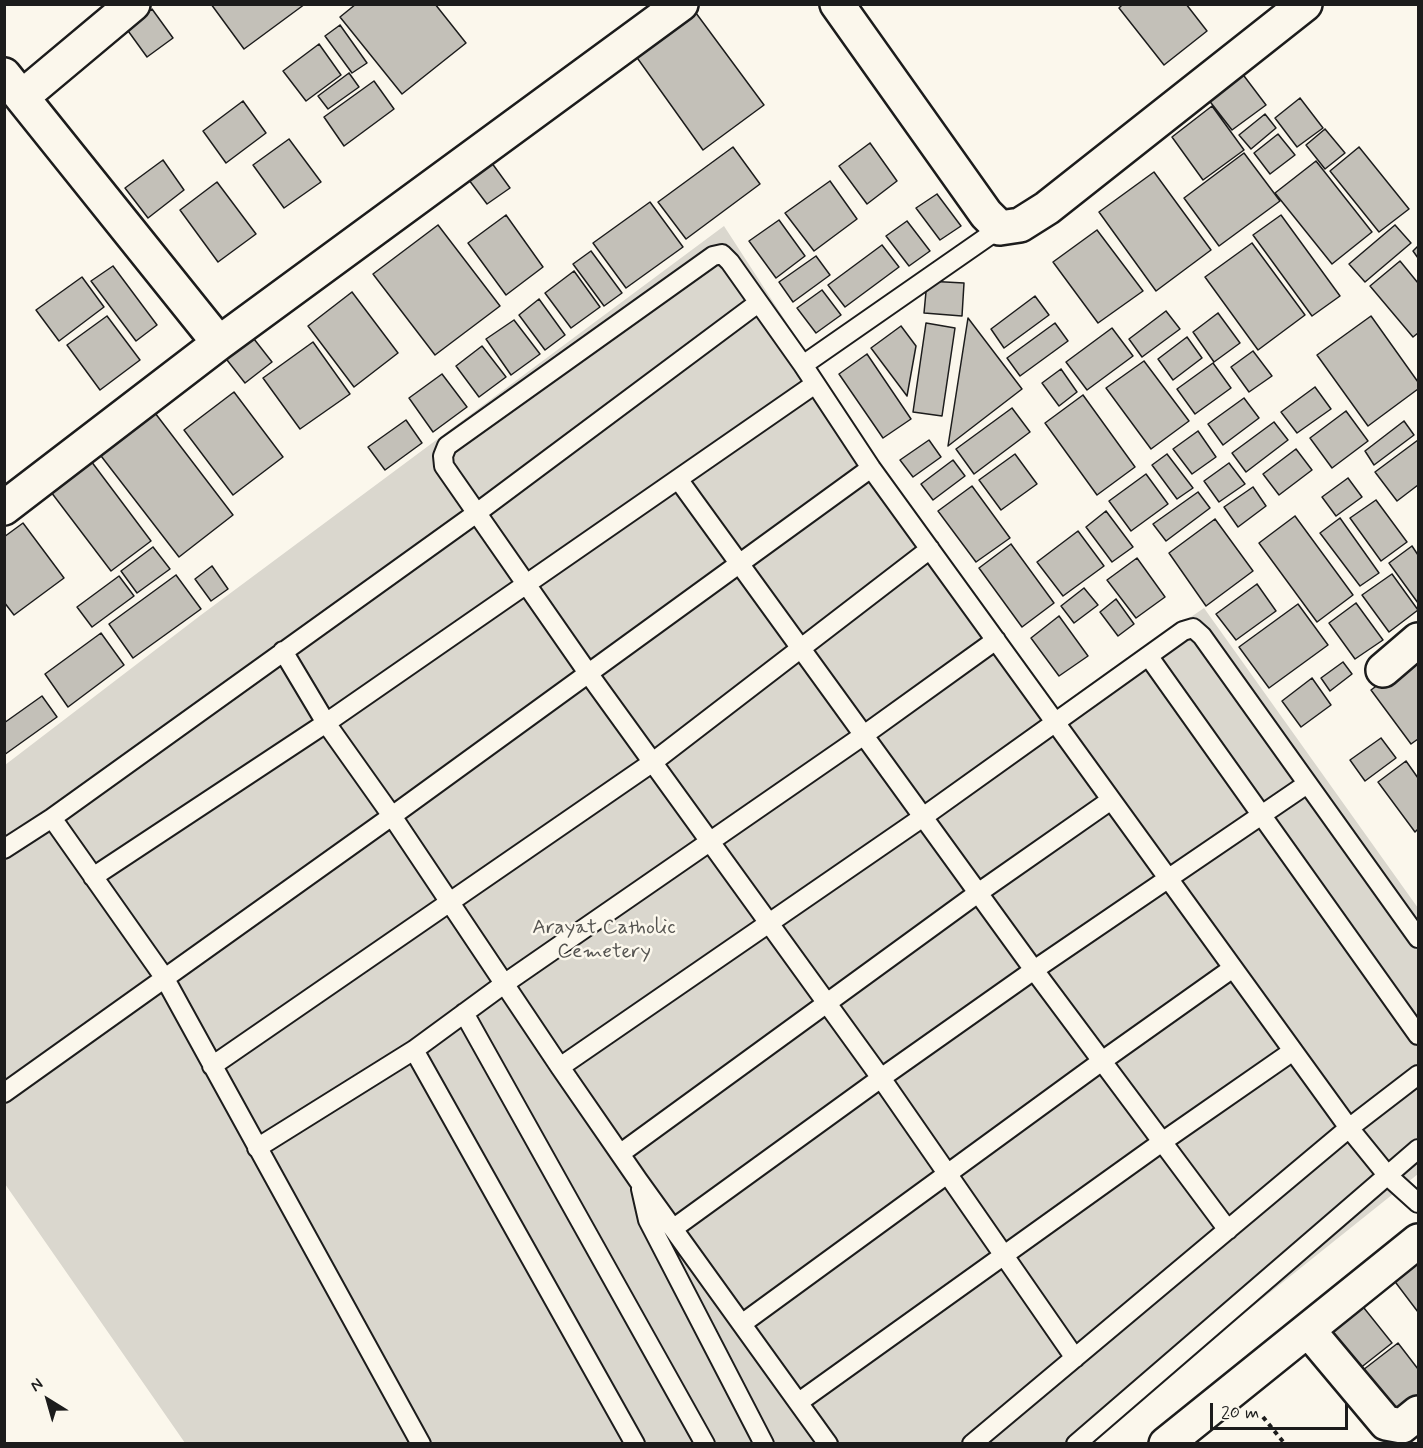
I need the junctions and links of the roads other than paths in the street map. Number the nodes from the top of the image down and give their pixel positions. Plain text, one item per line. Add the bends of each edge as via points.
1 (133, 4) edge
2 (681, 4) edge
3 (837, 4) edge
4 (1305, 4) edge
5 (14, 86) edge
6 (1000, 228) junction
7 (758, 303) junction
8 (219, 343) junction
9 (803, 365) junction
10 (815, 384) junction
11 (871, 468) junction
12 (678, 479) junction
13 (4, 508) edge
14 (478, 512) junction
15 (930, 549) junction
16 (739, 564) junction
17 (526, 585) junction
18 (996, 639) junction
19 (1419, 640) edge
20 (801, 648) junction
21 (283, 651) junction
22 (1149, 657) junction
23 (1383, 670) dead end
24 (588, 673) junction
25 (326, 723) junction
26 (1056, 723) junction
27 (864, 735) junction
28 (653, 762) junction
29 (1307, 784) junction
30 (1111, 800) junction
31 (392, 816) junction
32 (1261, 816) junction
33 (923, 817) junction
34 (52, 818) junction
35 (711, 842) junction
36 (4, 849) edge
37 (93, 877) junction
38 (1169, 880) junction
39 (978, 893) junction
40 (450, 903) junction
41 (768, 922) junction
42 (1419, 938) edge
43 (1233, 968) junction
44 (1034, 970) junction
45 (164, 977) junction
46 (504, 984) junction
47 (827, 1004) junction
48 (464, 1013) junction
49 (1419, 1035) edge
50 (414, 1050) junction
51 (1293, 1051) junction
52 (1102, 1061) junction
53 (212, 1066) junction
54 (560, 1067) junction
55 (1419, 1075) edge
56 (881, 1078) junction
57 (4, 1093) edge
58 (1349, 1128) junction
59 (1162, 1142) junction
60 (257, 1148) junction
61 (1419, 1149) edge
62 (621, 1153) junction
63 (948, 1175) junction
64 (1388, 1176) junction
65 (638, 1180) junction
66 (1419, 1203) edge
67 (674, 1228) junction
68 (1228, 1230) junction
69 (1419, 1241) edge
70 (1004, 1256) junction
71 (743, 1323) junction
72 (1308, 1330) junction
73 (1075, 1358) junction
74 (799, 1402) junction
75 (1419, 1413) edge
76 (421, 1443) edge
77 (635, 1443) edge
78 (705, 1443) edge
79 (764, 1443) edge
80 (828, 1443) edge
81 (972, 1443) edge
82 (1076, 1443) edge
83 (1166, 1443) edge

1 - 5 street
2 - 8 street
3 - 6 street via 986,214
4 - 6 street via 1047,208 1020,225
5 - 8 street
6 - 9 lane
7 - 9 lane
7 - 14 lane
7 - 14 lane via 730,262 722,254 713,256 447,446 444,466
8 - 13 street
9 - 10 lane
10 - 11 lane
10 - 12 lane
11 - 15 lane
11 - 16 lane
12 - 16 lane
12 - 17 lane
14 - 17 lane
14 - 21 lane
15 - 18 lane
15 - 20 lane
16 - 20 lane
16 - 24 lane
17 - 24 lane
17 - 25 lane
18 - 26 lane
18 - 27 lane
19 - 23 street
20 - 27 lane
20 - 28 lane
21 - 25 lane
21 - 34 lane
22 - 26 lane
22 - 29 lane via 1193,628
22 - 32 lane
24 - 28 lane
24 - 31 lane
25 - 31 lane
25 - 37 lane
26 - 30 lane
26 - 33 lane
27 - 33 lane
27 - 35 lane
28 - 35 lane
28 - 40 lane
29 - 32 lane
29 - 42 lane
30 - 38 lane
30 - 39 lane
31 - 40 lane
31 - 45 lane
32 - 38 lane
32 - 49 lane
33 - 39 lane
33 - 41 lane
34 - 36 lane
34 - 37 lane
35 - 41 lane
35 - 46 lane
37 - 45 lane
38 - 43 lane
38 - 44 lane
39 - 44 lane
39 - 47 lane
40 - 46 lane
40 - 53 lane
41 - 47 lane
41 - 54 lane
43 - 51 lane
43 - 52 lane
44 - 52 lane
44 - 56 lane
45 - 53 lane
45 - 57 lane
46 - 48 lane
46 - 54 lane
47 - 56 lane
47 - 62 lane
48 - 50 lane
48 - 78 lane
50 - 60 lane
50 - 77 lane
51 - 58 lane
51 - 59 lane
52 - 59 lane
52 - 63 lane
53 - 60 lane
54 - 62 lane
55 - 58 lane
56 - 63 lane
56 - 67 lane
58 - 64 lane
58 - 68 lane
59 - 68 lane
59 - 70 lane
60 - 76 lane
61 - 64 lane
62 - 65 lane
63 - 70 lane
63 - 71 lane
64 - 66 lane
64 - 82 lane
65 - 67 lane
65 - 79 lane via 648,1220
67 - 71 lane
68 - 73 lane
69 - 72 street
70 - 73 lane
70 - 74 lane
71 - 74 lane
72 - 75 street via 1386,1423 1402,1426
72 - 83 street
73 - 81 lane
74 - 80 lane

